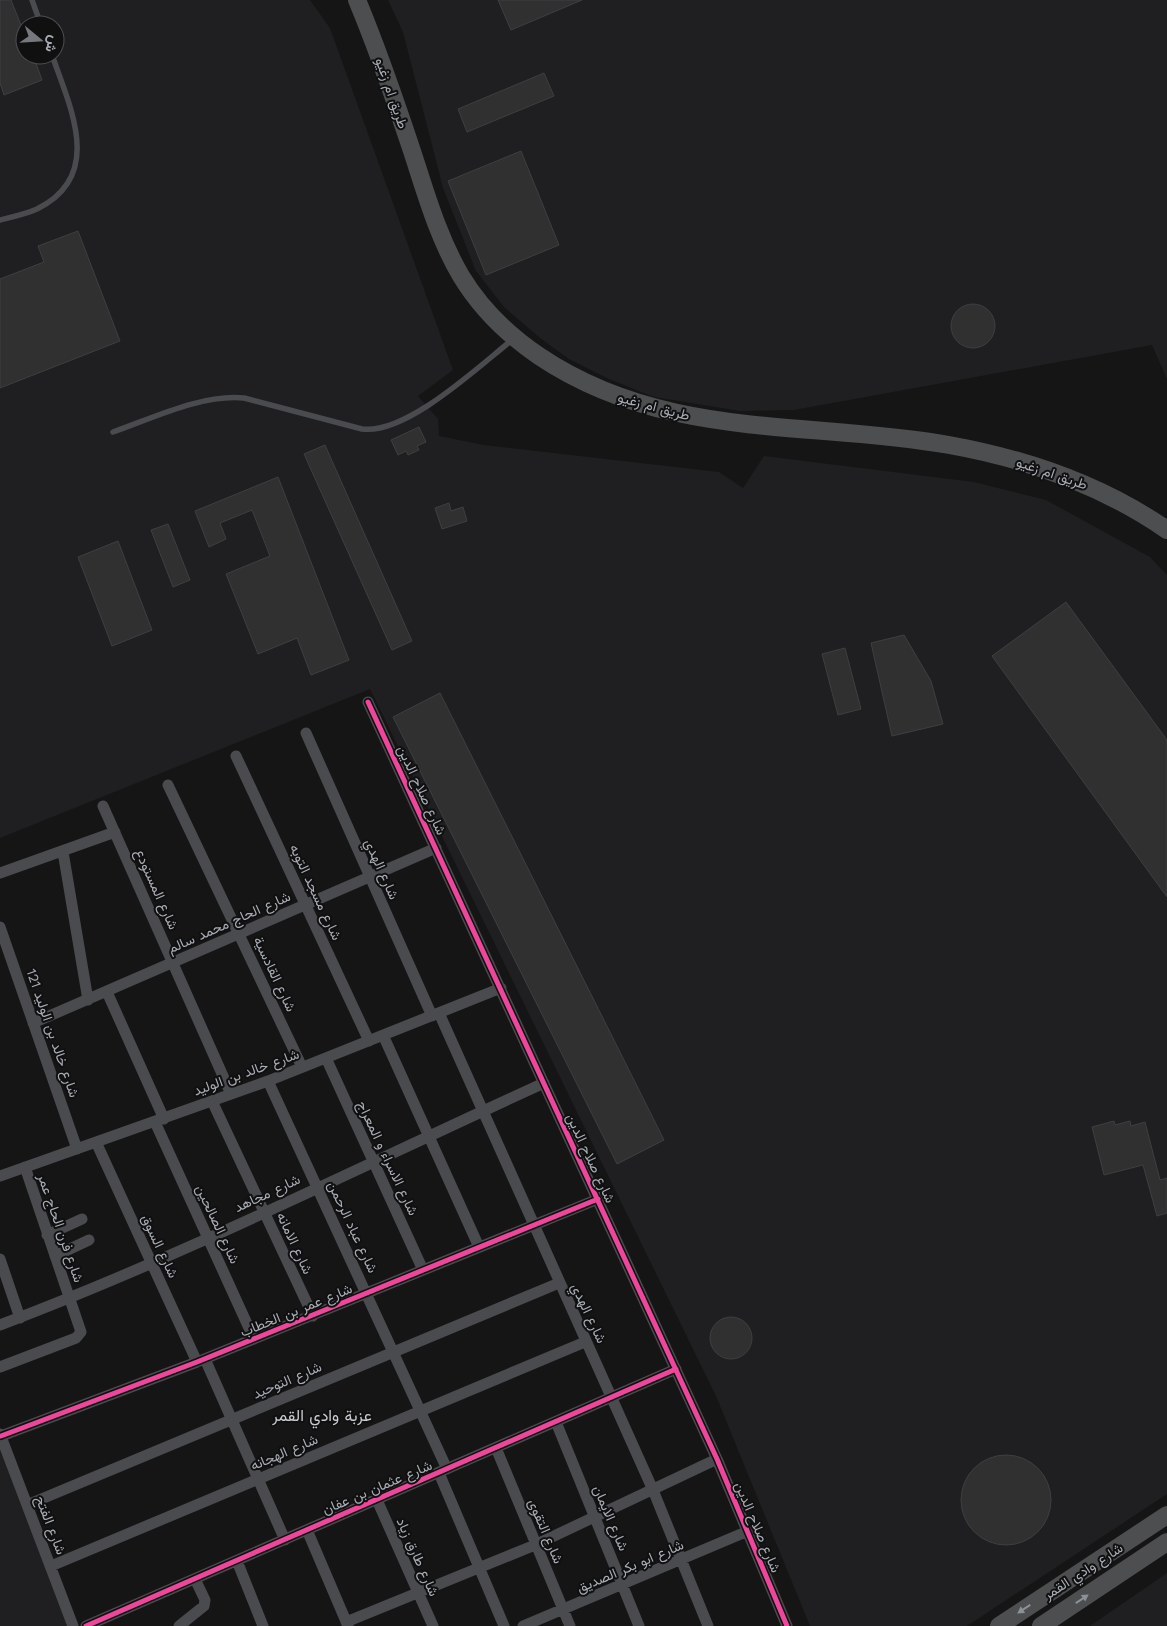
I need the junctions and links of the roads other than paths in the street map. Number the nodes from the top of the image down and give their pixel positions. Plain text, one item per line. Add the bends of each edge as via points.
1 (32, 0) edge
2 (357, 0) edge
3 (37, 15) edge
4 (55, 65) edge
5 (0, 220) edge
6 (514, 339) junction
7 (113, 432) dead end
8 (1167, 530) edge
9 (368, 702) dead end
10 (306, 733) dead end
11 (236, 756) dead end
12 (168, 785) dead end
13 (103, 806) dead end
14 (115, 832) junction
15 (436, 848) junction
16 (63, 852) junction
17 (0, 873) edge
18 (370, 877) junction
19 (306, 905) junction
20 (0, 927) edge
21 (240, 934) junction
22 (173, 963) junction
23 (500, 988) junction
24 (107, 992) junction
25 (88, 1000) junction
26 (435, 1014) junction
27 (34, 1023) junction
28 (382, 1035) junction
29 (369, 1041) junction
30 (326, 1058) junction
31 (302, 1068) junction
32 (268, 1081) junction
33 (544, 1083) junction
34 (231, 1094) junction
35 (212, 1101) junction
36 (483, 1110) junction
37 (159, 1120) junction
38 (428, 1136) junction
39 (96, 1142) junction
40 (77, 1149) junction
41 (373, 1161) junction
42 (25, 1168) junction
43 (0, 1176) edge
44 (318, 1186) junction
45 (598, 1199) junction
46 (263, 1212) junction
47 (82, 1219) dead end
48 (534, 1225) junction
49 (47, 1235) junction
50 (207, 1237) junction
51 (89, 1240) dead end
52 (479, 1247) junction
53 (54, 1256) junction
54 (0, 1259) edge
55 (151, 1263) junction
56 (423, 1270) junction
57 (559, 1283) junction
58 (367, 1294) junction
59 (70, 1299) junction
60 (313, 1316) junction
61 (20, 1318) junction
62 (0, 1326) edge
63 (254, 1339) junction
64 (585, 1342) junction
65 (394, 1352) junction
66 (201, 1361) junction
67 (0, 1367) edge
68 (676, 1369) junction
69 (612, 1397) junction
70 (420, 1411) junction
71 (233, 1419) junction
72 (556, 1422) junction
73 (0, 1435) edge
74 (496, 1448) junction
75 (717, 1459) junction
76 (443, 1471) junction
77 (259, 1479) junction
78 (653, 1490) junction
79 (376, 1500) junction
80 (28, 1505) junction
81 (1167, 1515) edge
82 (594, 1518) junction
83 (307, 1530) junction
84 (748, 1531) junction
85 (285, 1540) junction
86 (1167, 1542) edge
87 (535, 1545) junction
88 (682, 1560) junction
89 (237, 1561) junction
90 (51, 1566) junction
91 (479, 1569) junction
92 (195, 1579) junction
93 (623, 1585) junction
94 (418, 1594) junction
95 (564, 1610) junction
96 (347, 1624) edge
97 (74, 1626) edge
98 (86, 1626) edge
99 (179, 1626) edge
100 (263, 1626) edge
101 (433, 1626) edge
102 (504, 1626) edge
103 (523, 1626) edge
104 (570, 1626) edge
105 (639, 1626) edge
106 (708, 1626) edge
107 (787, 1626) edge
108 (999, 1626) edge
109 (1041, 1626) edge

1 - 3 lane
2 - 6 main road, طريق ام زغيو via 382,60 443,242 481,303
4 - 5 lane via 77,129 75,166 63,188 46,204
6 - 7 lane via 418,413 381,429 362,429 231,397 206,400
6 - 8 main road, طريق ام زغيو via 559,370 608,393 660,411 714,420 947,444 999,455 1049,470 1098,490 1136,508
9 - 15 street, شارع صلاح الدين
10 - 18 street, شارع الهدي
11 - 19 street, شارع مسجد التوبه
12 - 21 street, شارع القادسية
13 - 14 street, شارع المستودع
14 - 16 street
14 - 22 street, شارع المستودع
15 - 18 street, شارع الحاج محمد سالم
15 - 23 street, شارع صلاح الدين
16 - 17 street
16 - 25 street
18 - 19 street, شارع الحاج محمد سالم
18 - 26 street, شارع الهدي
19 - 21 street, شارع الحاج محمد سالم
19 - 29 street, شارع مسجد التوبه
20 - 27 street, شارع خالد بن الوليد 121
21 - 22 street, شارع الحاج محمد سالم
21 - 31 street, شارع القادسية
22 - 24 street, شارع الحاج محمد سالم
22 - 34 street, شارع المستودع
23 - 26 street, شارع خالد بن الوليد
23 - 33 street, شارع صلاح الدين
24 - 25 street, شارع الحاج محمد سالم
24 - 37 street, شارع الصالحين
25 - 27 street, شارع الحاج محمد سالم
26 - 28 street, شارع خالد بن الوليد
26 - 36 street, شارع الهدي
27 - 40 street, شارع خالد بن الوليد 121
28 - 29 street, شارع خالد بن الوليد
28 - 38 street
29 - 30 street, شارع خالد بن الوليد
30 - 31 street, شارع خالد بن الوليد
30 - 41 street, شارع الاسراء و المعراج
31 - 32 street, شارع خالد بن الوليد
32 - 34 street, شارع خالد بن الوليد
32 - 44 street, شارع عباد الرحمن
33 - 36 street, شارع مجاهد
33 - 45 street, شارع صلاح الدين
34 - 35 street, شارع خالد بن الوليد
35 - 37 street, شارع خالد بن الوليد
35 - 46 street, شارع الامانه
36 - 38 street, شارع مجاهد
36 - 48 street, شارع الهدي
37 - 39 street, شارع خالد بن الوليد
37 - 50 street, شارع الصالحين
38 - 41 street, شارع مجاهد
38 - 52 street
39 - 40 street, شارع خالد بن الوليد
39 - 55 street, شارع السوق
40 - 42 street, شارع خالد بن الوليد
41 - 44 street, شارع مجاهد
41 - 56 street, شارع الاسراء و المعراج
42 - 43 street, شارع خالد بن الوليد
42 - 49 street, شارع فرن الحاج عمر
44 - 46 street, شارع مجاهد
44 - 58 street, شارع عباد الرحمن
45 - 48 street, شارع عمر بن الخطاب
45 - 68 street, شارع صلاح الدين
46 - 50 street, شارع مجاهد
46 - 60 street, شارع الامانه
47 - 49 street
48 - 52 street, شارع عمر بن الخطاب
48 - 57 street, شارع الهدي
49 - 53 street, شارع فرن الحاج عمر
50 - 55 street, شارع مجاهد
50 - 63 street, شارع الصالحين
51 - 53 street
52 - 56 street, شارع عمر بن الخطاب
53 - 59 street, شارع فرن الحاج عمر
54 - 61 street
55 - 59 street, شارع مجاهد
55 - 66 street, شارع السوق
56 - 58 street, شارع عمر بن الخطاب
57 - 64 street, شارع الهدي
57 - 65 street, شارع التوحيد
58 - 60 street, شارع عمر بن الخطاب
58 - 65 street, شارع عباد الرحمن
59 - 61 street, شارع مجاهد
59 - 67 street, شارع فرن الحاج عمر via 80,1329 79,1336
60 - 63 street, شارع عمر بن الخطاب
61 - 62 street, شارع مجاهد
63 - 66 street, شارع عمر بن الخطاب
64 - 69 street, شارع الهدي
64 - 70 street, شارع الهجانه
65 - 70 street, شارع عباد الرحمن
65 - 71 street, شارع التوحيد
66 - 71 street, شارع السوق
66 - 73 street, شارع عمر بن الخطاب
68 - 69 street, شارع عثمان بن عفان
68 - 75 street, شارع صلاح الدين
69 - 72 street, شارع عثمان بن عفان
69 - 78 street, شارع الهدي
70 - 76 street, شارع عباد الرحمن
70 - 77 street, شارع الهجانه
71 - 77 street, شارع السوق
71 - 80 street, شارع التوحيد
72 - 74 street, شارع عثمان بن عفان
72 - 82 street, شارع الايمان
73 - 80 street, شارع الفتح
74 - 76 street, شارع عثمان بن عفان
74 - 87 street, شارع التقوى
75 - 78 street
75 - 84 street, شارع صلاح الدين
76 - 79 street, شارع عثمان بن عفان
76 - 91 street, شارع عباد الرحمن
77 - 85 street, شارع السوق
77 - 90 street, شارع الهجانه
78 - 82 street
78 - 88 street, شارع الهدي
79 - 83 street, شارع عثمان بن عفان
79 - 94 street, شارع طارق زياد
80 - 90 street, شارع الفتح
81 -> 108 main road, شارع وادي القمر
82 - 87 street
82 - 93 street, شارع الايمان
83 - 85 street, شارع عثمان بن عفان
83 - 96 street
84 - 88 street, شارع ابو بكر الصديق
84 - 107 street, شارع صلاح الدين
85 - 89 street, شارع عثمان بن عفان
109 -> 86 main road, شارع وادي القمر
87 - 91 street
87 - 95 street, شارع التقوى
88 - 93 street, شارع ابو بكر الصديق
88 - 106 street, شارع الهدي
89 - 92 street, شارع عثمان بن عفان
89 - 100 street
90 - 97 street, شارع الفتح
91 - 94 street
91 - 102 street, شارع عباد الرحمن
92 - 98 street, شارع عثمان بن عفان
92 - 99 street via 205,1600 204,1606
93 - 95 street, شارع ابو بكر الصديق
93 - 105 street, شارع الايمان
94 - 96 street
94 - 101 street, شارع طارق زياد
95 - 103 street, شارع ابو بكر الصديق
95 - 104 street, شارع التقوى

